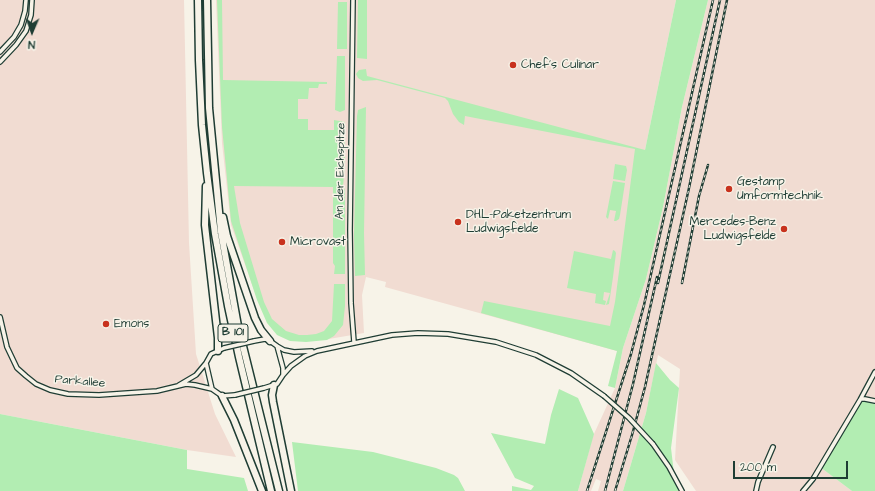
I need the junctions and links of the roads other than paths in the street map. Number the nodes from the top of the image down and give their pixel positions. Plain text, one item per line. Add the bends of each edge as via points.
1 (26, 0) edge
2 (32, 0) edge
3 (198, 0) edge
4 (207, 0) edge
5 (353, 0) edge
6 (0, 52) edge
7 (0, 62) edge
8 (207, 173) junction
9 (216, 184) junction
10 (0, 317) edge
11 (270, 341) junction
12 (354, 342) junction
13 (277, 346) junction
14 (221, 350) junction
15 (317, 351) junction
16 (206, 363) junction
17 (875, 372) edge
18 (283, 375) junction
19 (178, 385) junction
20 (274, 385) junction
21 (212, 389) junction
22 (222, 396) junction
23 (860, 400) junction
24 (875, 401) edge
25 (773, 447) dead end
26 (262, 491) edge
27 (271, 491) edge
28 (279, 491) edge
29 (291, 491) edge
30 (682, 491) edge
31 (756, 491) edge
32 (803, 491) edge

1 - 6 street via 21,25
2 - 7 street via 26,31
3 - 8 highway, B 101 via 201,103
4 - 9 highway, B 101 via 210,108
5 - 12 street, An der Eichspitze via 350,230
8 - 14 highway via 205,225
8 - 27 highway, B 101 via 228,306
9 - 11 highway via 228,236 255,318
9 - 28 highway, B 101 via 238,326
10 - 19 street, Parkallee via 7,347 18,368 36,384 50,390 68,394 99,395 157,391
11 - 13 street
11 - 14 street, bridge via 254,341
12 - 15 street
12 - 30 street, bridge via 392,335 448,334 483,339 547,360 582,380 633,422 653,444
13 - 15 street via 294,352
13 - 18 street
14 - 16 street via 211,354
15 - 18 street via 305,356
16 - 19 street via 196,375
16 - 21 street
17 - 23 street
18 - 20 street
19 - 21 street
20 - 22 street, bridge via 235,396
20 - 29 highway via 273,402
21 - 22 street
22 - 26 highway
23 - 24 street via 866,398
23 - 32 street via 813,479
25 - 31 street via 759,477

